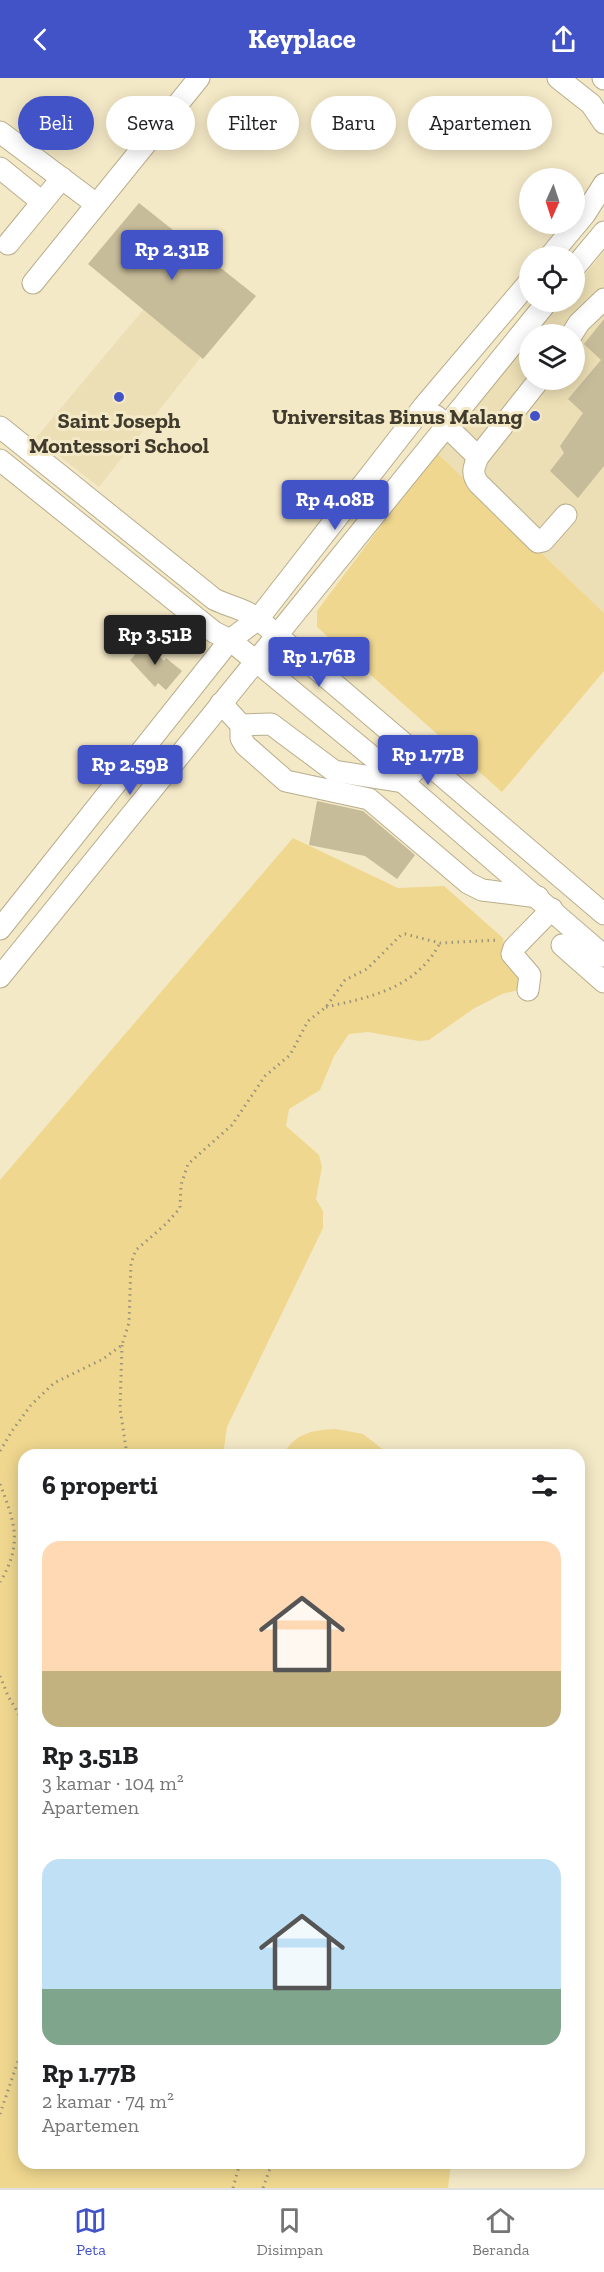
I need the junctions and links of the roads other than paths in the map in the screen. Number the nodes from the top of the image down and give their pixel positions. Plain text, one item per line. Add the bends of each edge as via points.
1 (199, 78) edge
2 (558, 78) edge
3 (604, 123) edge
4 (0, 132) edge
5 (0, 168) edge
6 (62, 178) junction
7 (604, 184) edge
8 (42, 202) junction
9 (96, 204) junction
10 (585, 214) joint
11 (604, 231) edge
12 (568, 234) edge
13 (8, 244) dead end
14 (558, 246) edge
15 (585, 254) edge
16 (33, 283) dead end
17 (519, 294) edge
18 (604, 299) edge
19 (539, 312) edge
20 (578, 324) edge
21 (532, 390) edge
22 (424, 406) junction
23 (446, 426) junction
24 (0, 427) edge
25 (478, 457) junction
26 (0, 460) edge
27 (566, 515) dead end
28 (258, 619) junction
29 (276, 635) junction
30 (230, 640) junction
31 (254, 660) junction
32 (221, 704) junction
33 (241, 725) junction
34 (425, 761) junction
35 (403, 782) junction
36 (545, 903) junction
37 (14, 911) junction
38 (604, 914) edge
39 (0, 928) edge
40 (38, 931) junction
41 (562, 945) dead end
42 (604, 956) edge
43 (0, 977) edge
44 (604, 982) edge
45 (528, 990) dead end

1 - 9 street
2 - 3 street via 591,104
4 - 6 street
5 - 8 street
6 - 8 street
6 - 9 street
7 - 10 street
8 - 13 street
9 - 16 street
10 - 11 street
11 - 15 street
12 - 14 street
17 - 22 street
18 - 20 street
19 - 23 street
21 - 25 street
22 - 23 street
22 - 28 street
23 - 25 street
23 - 29 street
24 - 28 street via 214,599 247,610
25 - 27 street via 473,468 478,483 538,542
26 - 30 street via 214,632
28 - 29 street
28 - 30 street
29 - 31 street
29 - 34 street
30 - 31 street
30 - 37 street
31 - 32 street
31 - 35 street
32 - 33 street
32 - 40 street
33 - 35 street via 271,724 334,771
33 - 36 street via 245,745 286,780 369,800 468,883 482,890
34 - 35 street
34 - 38 street
35 - 36 street
36 - 42 street
36 - 45 street via 512,954 530,975
37 - 39 street
37 - 40 street
40 - 43 street
41 - 44 street

